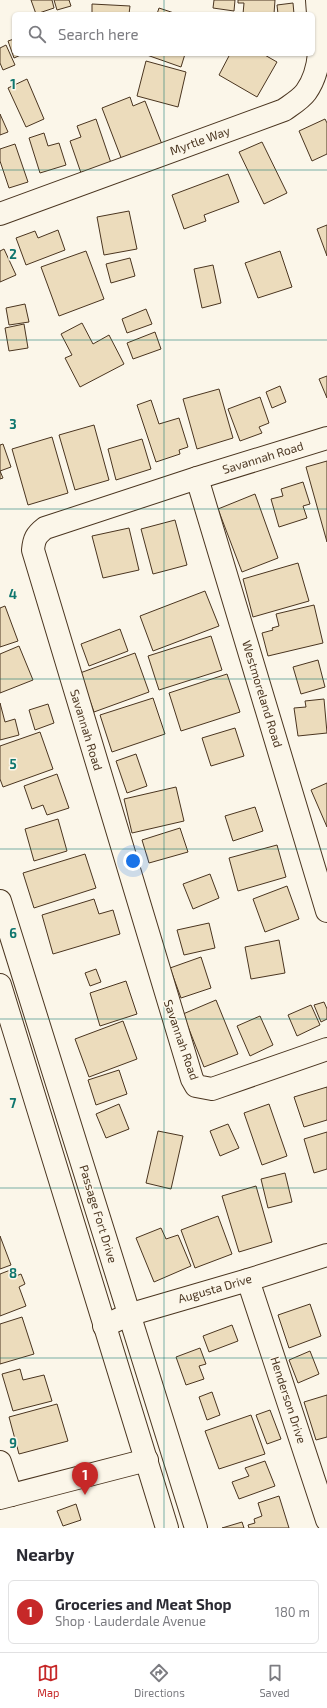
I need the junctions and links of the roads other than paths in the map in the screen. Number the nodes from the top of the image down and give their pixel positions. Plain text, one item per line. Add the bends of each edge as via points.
1 (316, 0) edge
2 (0, 214) edge
3 (327, 438) edge
4 (197, 478) junction
5 (0, 901) edge
6 (327, 910) edge
7 (0, 985) edge
8 (327, 1049) edge
9 (327, 1255) edge
10 (248, 1280) junction
11 (128, 1314) junction
12 (104, 1326) junction
13 (147, 1460) junction
14 (318, 1461) edge
15 (0, 1462) edge
16 (5, 1496) edge
17 (327, 1520) edge
18 (167, 1528) edge
19 (196, 1528) edge

1 - 2 street, Myrtle Way via 320,45 316,72 305,93 284,110
3 - 4 street, Savannah Road
4 - 6 street, Westmoreland Road
4 - 8 street, Savannah Road via 45,528 34,540 36,562 196,1086 212,1090
5 - 11 street, Passage Fort Drive
7 - 12 street
9 - 10 street, Augusta Drive
10 - 11 street, Augusta Drive
10 - 14 street, Henderson Drive
11 - 12 street, Augusta Drive
11 - 19 street, Passage Fort Drive
12 - 13 street
13 - 16 street
13 - 18 street
14 - 17 street, Henderson Drive
15 - 16 street

